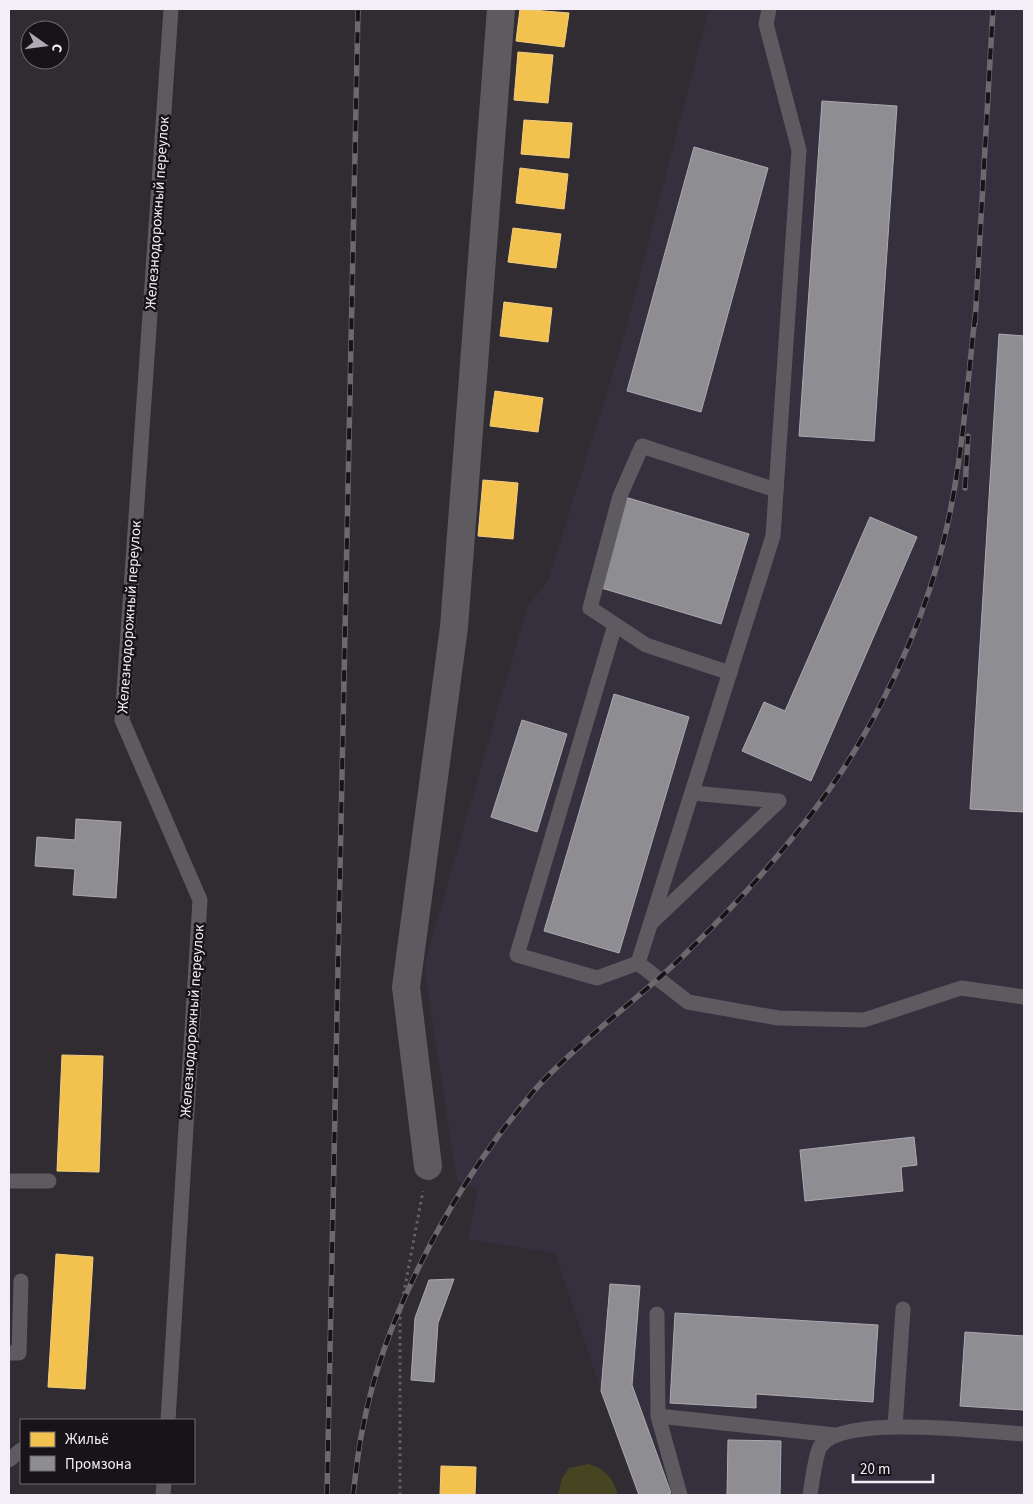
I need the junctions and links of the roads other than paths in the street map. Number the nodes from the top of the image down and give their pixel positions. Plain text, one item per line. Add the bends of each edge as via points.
1 (171, 9) edge
2 (501, 9) edge
3 (769, 9) edge
4 (776, 490) junction
5 (615, 625) junction
6 (730, 673) junction
7 (692, 793) junction
8 (651, 923) junction
9 (638, 963) junction
10 (1024, 998) edge
11 (428, 1166) road end
12 (49, 1180) dead end
13 (9, 1181) edge
14 (21, 1281) dead end
15 (903, 1308) dead end
16 (657, 1314) dead end
17 (9, 1353) edge
18 (658, 1416) junction
19 (168, 1419) edge
20 (895, 1427) junction
21 (1024, 1434) edge
22 (835, 1435) junction
23 (20, 1451) edge
24 (9, 1460) edge
25 (680, 1495) edge
26 (810, 1495) edge

1 - 19 lane, Железнодорожный переулок via 122,720 200,900
2 - 11 street via 454,627 406,987
3 - 4 lane via 766,24 799,150
4 - 5 lane via 642,446 620,496 590,608
4 - 6 lane via 773,536
5 - 6 lane via 646,645
5 - 9 lane via 517,955 597,978
6 - 7 lane
7 - 8 lane
7 - 8 lane via 779,801
8 - 9 lane
9 - 10 lane via 688,1002 778,1018 864,1020 961,988
12 - 13 lane
14 - 17 lane via 19,1353
15 - 20 lane
16 - 18 lane
18 - 22 lane
18 - 25 lane
20 - 21 lane
20 - 22 lane via 848,1430
22 - 26 lane via 820,1447
23 - 24 lane

